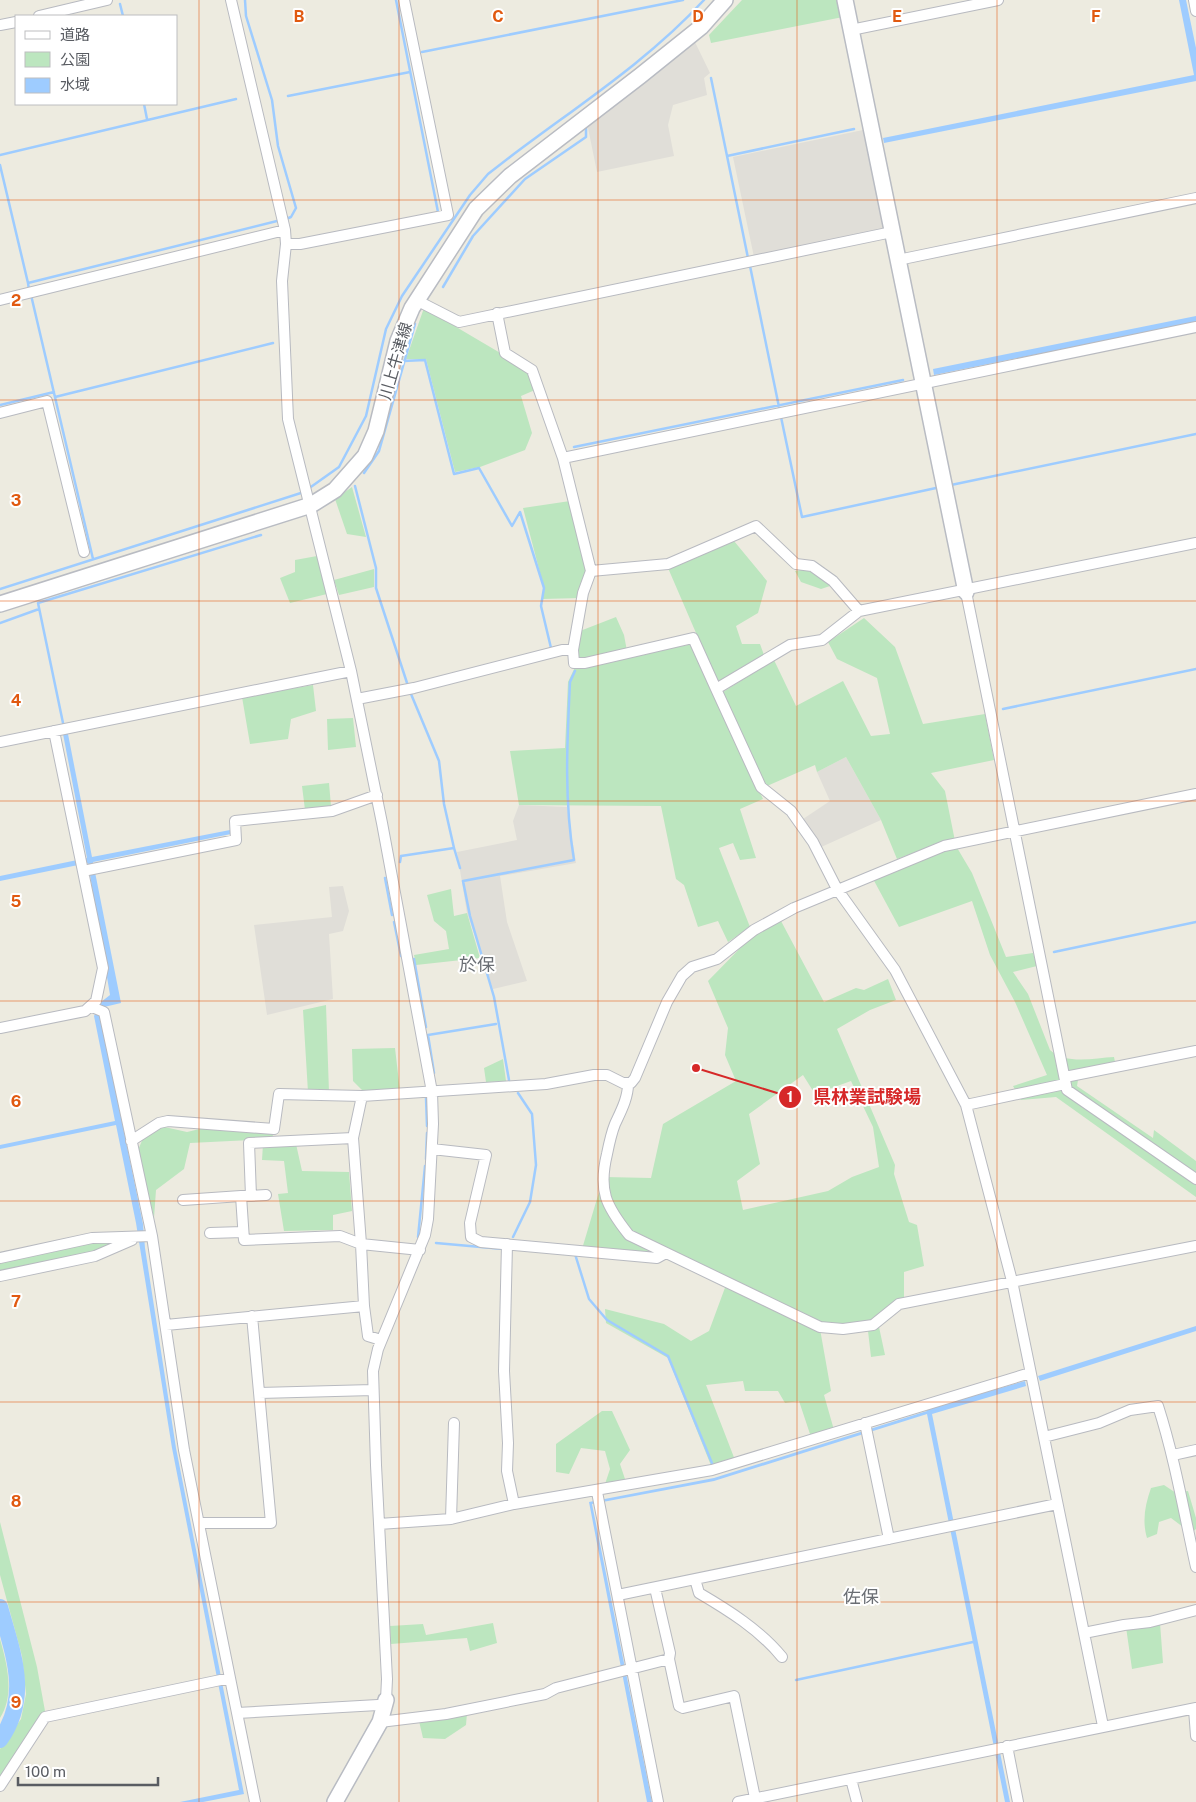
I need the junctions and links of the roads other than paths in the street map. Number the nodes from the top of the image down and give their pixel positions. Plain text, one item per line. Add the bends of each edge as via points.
1 (107, 0) edge
2 (231, 0) edge
3 (404, 0) edge
4 (725, 0) edge
5 (845, 0) edge
6 (998, 0) edge
7 (1194, 0) edge
8 (1196, 11) edge
9 (43, 15) edge
10 (15, 22) edge
11 (0, 25) edge
12 (851, 30) junction
13 (1196, 198) edge
14 (285, 230) junction
15 (892, 232) junction
16 (286, 244) junction
17 (898, 260) junction
18 (0, 300) edge
19 (416, 300) junction
20 (497, 313) junction
21 (1196, 328) edge
22 (923, 382) junction
23 (0, 413) edge
24 (563, 458) junction
25 (309, 502) junction
26 (1196, 543) edge
27 (84, 552) dead end
28 (591, 571) junction
29 (966, 592) junction
30 (0, 604) edge
31 (859, 612) junction
32 (573, 650) junction
33 (351, 672) junction
34 (716, 689) junction
35 (357, 699) junction
36 (54, 731) junction
37 (0, 742) edge
38 (1196, 794) edge
39 (377, 795) junction
40 (1014, 831) junction
41 (86, 866) junction
42 (837, 889) junction
43 (92, 1007) junction
44 (0, 1028) edge
45 (1196, 1051) edge
46 (1065, 1080) junction
47 (628, 1084) junction
48 (432, 1092) junction
49 (362, 1096) junction
50 (966, 1105) junction
51 (353, 1138) junction
52 (131, 1141) junction
53 (432, 1149) junction
54 (1196, 1180) edge
55 (266, 1195) dead end
56 (246, 1196) junction
57 (183, 1200) dead end
58 (243, 1232) junction
59 (210, 1233) dead end
60 (152, 1236) junction
61 (135, 1238) junction
62 (361, 1244) junction
63 (507, 1244) junction
64 (1196, 1246) edge
65 (420, 1250) junction
66 (666, 1253) junction
67 (0, 1258) edge
68 (0, 1276) edge
69 (1012, 1281) junction
70 (364, 1306) junction
71 (252, 1316) junction
72 (166, 1325) junction
73 (381, 1340) junction
74 (1030, 1373) junction
75 (373, 1390) junction
76 (259, 1394) junction
77 (865, 1422) junction
78 (454, 1424) dead end
79 (1044, 1437) junction
80 (1196, 1450) edge
81 (1173, 1455) junction
82 (597, 1492) junction
83 (514, 1504) junction
84 (1057, 1504) junction
85 (451, 1519) junction
86 (199, 1523) junction
87 (379, 1524) junction
88 (889, 1539) junction
89 (1196, 1566) edge
90 (695, 1579) junction
91 (655, 1588) junction
92 (618, 1596) junction
93 (1196, 1610) edge
94 (1084, 1633) junction
95 (782, 1657) dead end
96 (669, 1659) junction
97 (631, 1669) junction
98 (222, 1679) junction
99 (385, 1703) junction
100 (1195, 1709) edge
101 (237, 1713) junction
102 (380, 1722) junction
103 (1103, 1726) junction
104 (1196, 1736) edge
105 (1000, 1748) junction
106 (851, 1778) junction
107 (0, 1786) edge
108 (755, 1798) junction
109 (255, 1802) edge
110 (335, 1802) edge
111 (658, 1802) edge
112 (742, 1802) edge
113 (856, 1802) edge
114 (1018, 1802) edge

1 - 9 street
2 - 14 street
3 - 16 street via 448,215
4 - 19 main road, 川上牛津線 via 701,27 510,176 476,209
5 - 12 main road
6 - 12 street
7 - 8 street
10 - 11 street
12 - 15 main road
13 - 17 street
14 - 16 street
14 - 18 street
15 - 17 main road
15 - 20 street
16 - 25 street via 282,280 288,419
17 - 22 main road
19 - 20 street via 459,322
19 - 25 main road, 川上牛津線 via 398,341 376,431 365,456 335,490
20 - 24 street via 505,353 532,370
21 - 22 street
22 - 24 street
22 - 29 main road
23 - 27 street via 47,402
24 - 28 street
25 - 30 main road, 川上牛津線
25 - 33 street
26 - 29 street
28 - 31 street via 668,564 756,526 796,564 812,566 833,581
28 - 32 street via 583,593
29 - 31 street
29 - 40 street
31 - 34 street via 822,640 790,645
32 - 34 street via 574,664 585,664 694,638
32 - 35 street
33 - 35 street
33 - 36 street
34 - 42 street via 761,787 791,811 813,842
35 - 39 street
36 - 37 street
36 - 41 street
38 - 40 street
39 - 41 street via 332,811 235,820 236,840
39 - 48 street
40 - 42 street via 944,846
40 - 46 street
41 - 43 street via 103,968
42 - 47 street via 754,930 717,959 692,967 682,976 667,1002 635,1078
42 - 50 street via 895,970
43 - 44 street via 86,1011
43 - 52 street via 104,1012
45 - 46 street
46 - 50 street
46 - 54 street via 1067,1090
47 - 48 street via 607,1075 594,1075 546,1084
47 - 66 street via 602,1174 604,1195 612,1214 629,1235
48 - 49 street
48 - 53 street
49 - 51 street
49 - 52 street via 279,1094 274,1129 168,1121 159,1123
50 - 69 street
51 - 56 street via 249,1143
51 - 62 street
52 - 60 street
53 - 63 street via 486,1155 470,1223 471,1236 481,1242
53 - 65 street via 428,1219
55 - 56 street
56 - 57 street
56 - 58 street
58 - 59 street
58 - 62 street via 244,1240 340,1236
60 - 61 street
60 - 72 street
61 - 67 street via 92,1238
61 - 68 street via 95,1256
62 - 65 street
62 - 70 street
63 - 66 street via 657,1258
63 - 83 street via 504,1371 507,1471
64 - 69 street
65 - 73 street
66 - 69 street via 820,1327 843,1329 873,1326 899,1304
69 - 74 street
70 - 71 street
70 - 73 street via 368,1336
71 - 72 street
71 - 76 street
72 - 86 street via 184,1450
73 - 75 street via 374,1359
74 - 77 street
74 - 79 street
75 - 76 street
75 - 87 street
76 - 86 street via 271,1523
77 - 82 street via 714,1470
77 - 88 street
78 - 85 street
79 - 81 street via 1099,1423 1130,1410 1158,1406
79 - 84 street
80 - 81 street
81 - 89 street
82 - 83 street
82 - 92 street
83 - 85 street
84 - 88 street
84 - 94 street
85 - 87 street
86 - 98 street
87 - 99 street via 387,1679
88 - 90 street
90 - 91 street
90 - 95 street via 699,1593 732,1613 770,1643
91 - 92 street
91 - 96 street
92 - 97 street
93 - 94 street via 1150,1622
94 - 103 street
96 - 97 street
96 - 108 street via 679,1706 683,1708 734,1696
97 - 102 street via 556,1688 545,1694 446,1714
97 - 111 street
98 - 101 street
98 - 107 street via 45,1718
99 - 101 street
99 - 102 main road
100 - 103 street
100 - 104 street
101 - 109 street
102 - 110 main road
103 - 105 street
105 - 106 street
105 - 114 street
106 - 108 street
106 - 113 street
108 - 112 street

